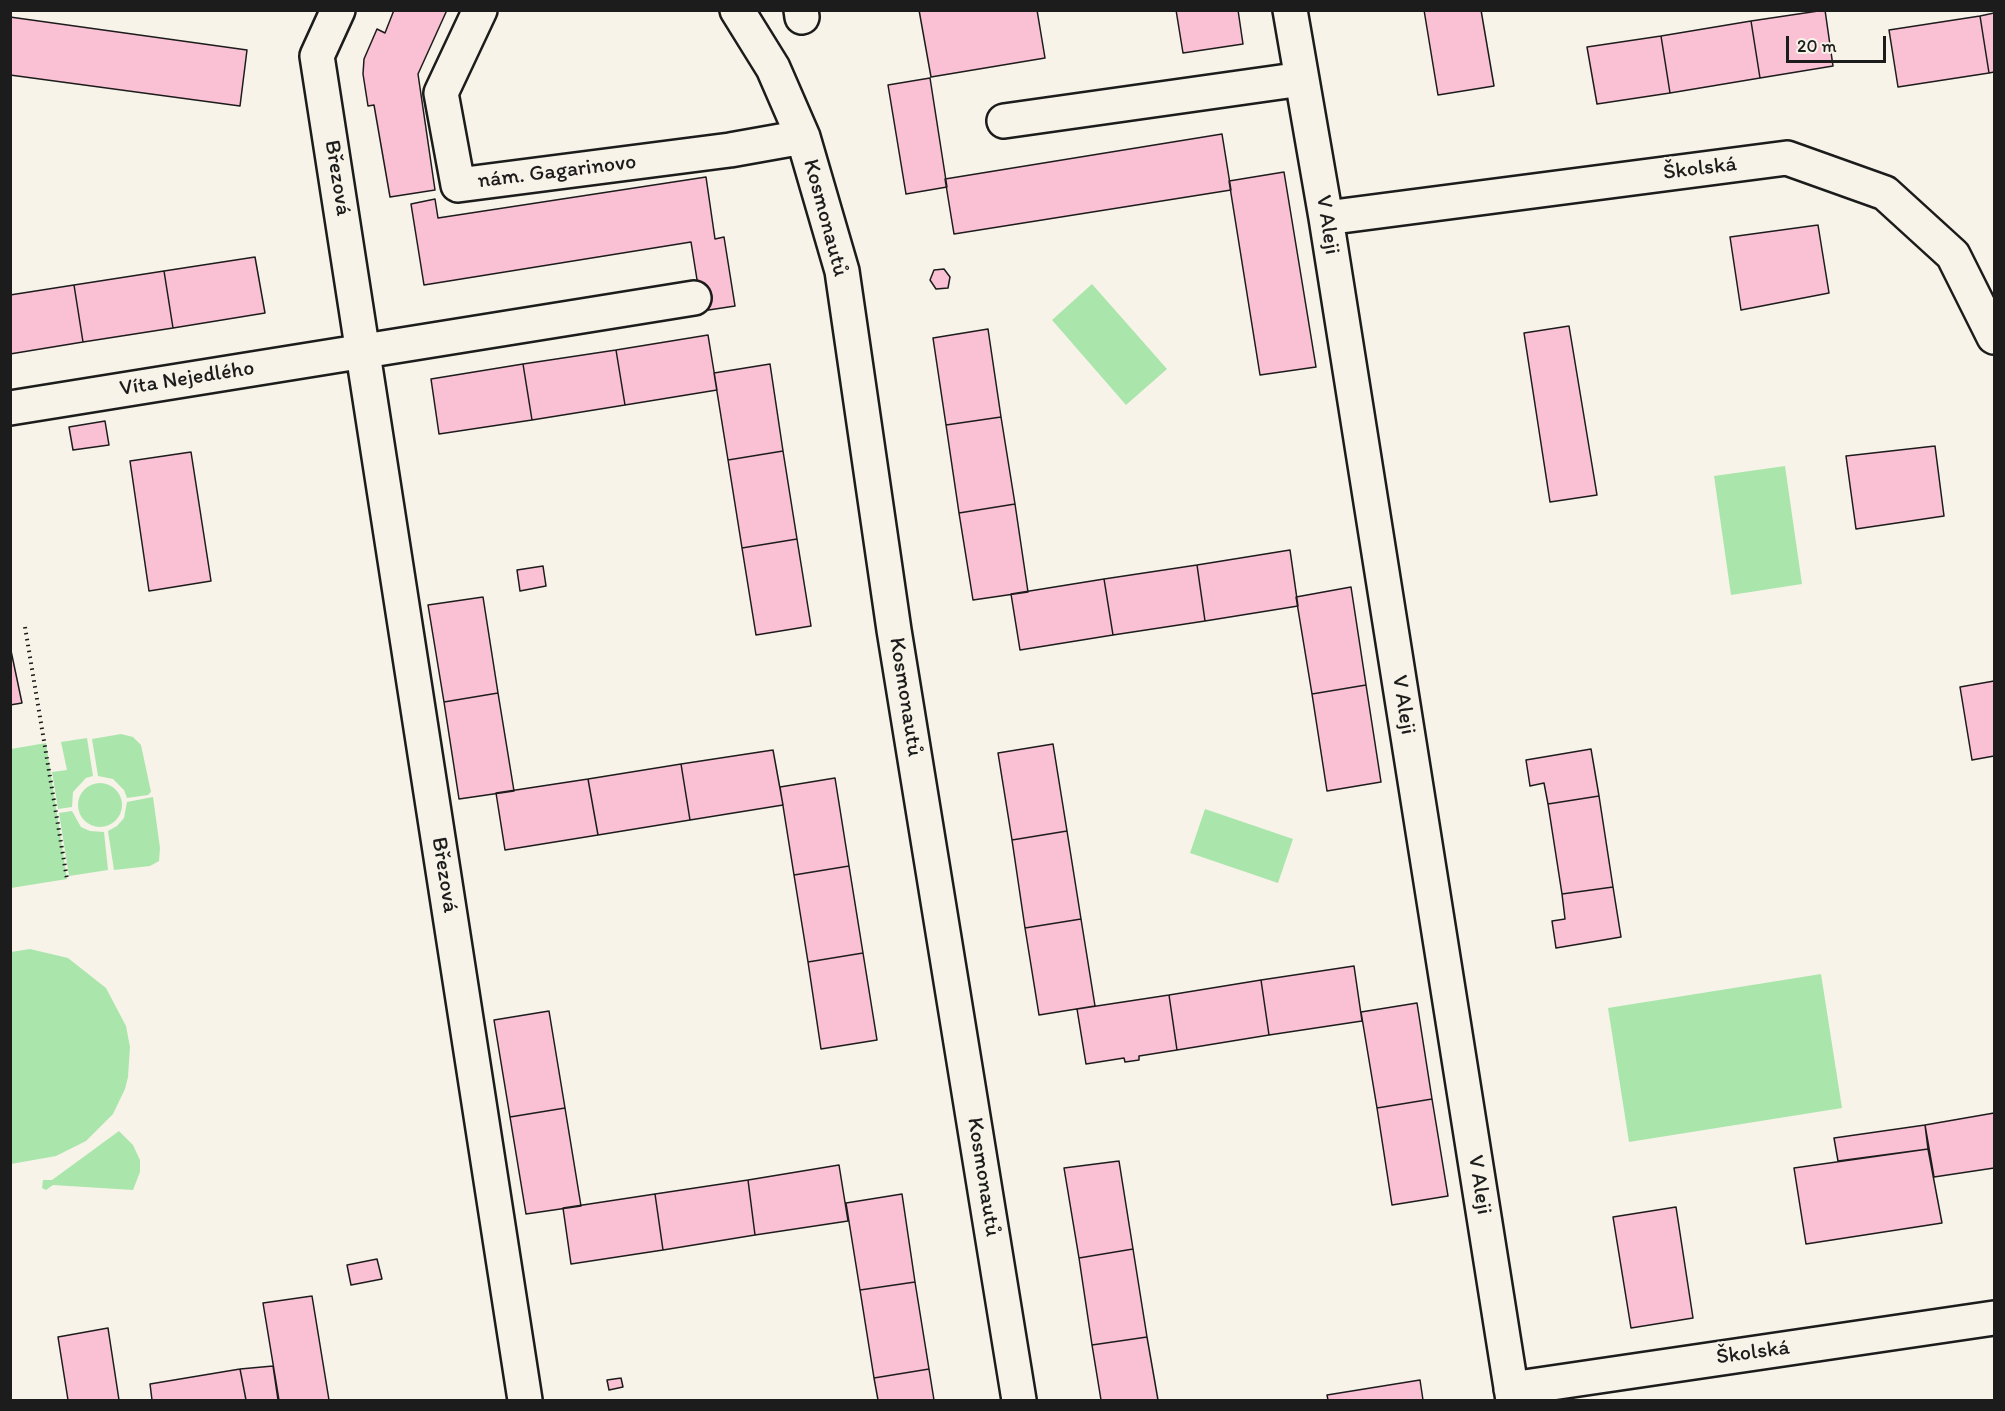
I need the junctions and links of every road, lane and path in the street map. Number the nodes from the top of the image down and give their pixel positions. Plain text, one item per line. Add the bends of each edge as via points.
1 (338, 10) edge
2 (480, 10) edge
3 (737, 10) edge
4 (1290, 10) edge
5 (1302, 79) junction
6 (1004, 121) dead end
7 (803, 137) junction
8 (1326, 218) junction
9 (694, 298) dead end
10 (1995, 338) edge
11 (363, 350) junction
12 (10, 408) edge
13 (25, 627) dead end
14 (67, 879) dead end
15 (1995, 1318) edge
16 (1512, 1395) edge
17 (525, 1401) edge
18 (1019, 1401) edge

1 - 11 street, Březová via 317,56
2 - 7 street, nám. Gagarinovo via 441,93 458,185
3 - 7 street, Kosmonautů via 773,68
4 - 5 street, V Aleji
5 - 6 street
5 - 8 street, V Aleji
7 - 18 street, Kosmonautů via 842,271 896,642
8 - 10 street, Školská via 1786,158 1885,193 1953,255
8 - 16 street, V Aleji
9 - 11 street
11 - 12 street, Víta Nejedlého
11 - 17 street, Březová
13 - 14 path
15 - 16 street, Školská

